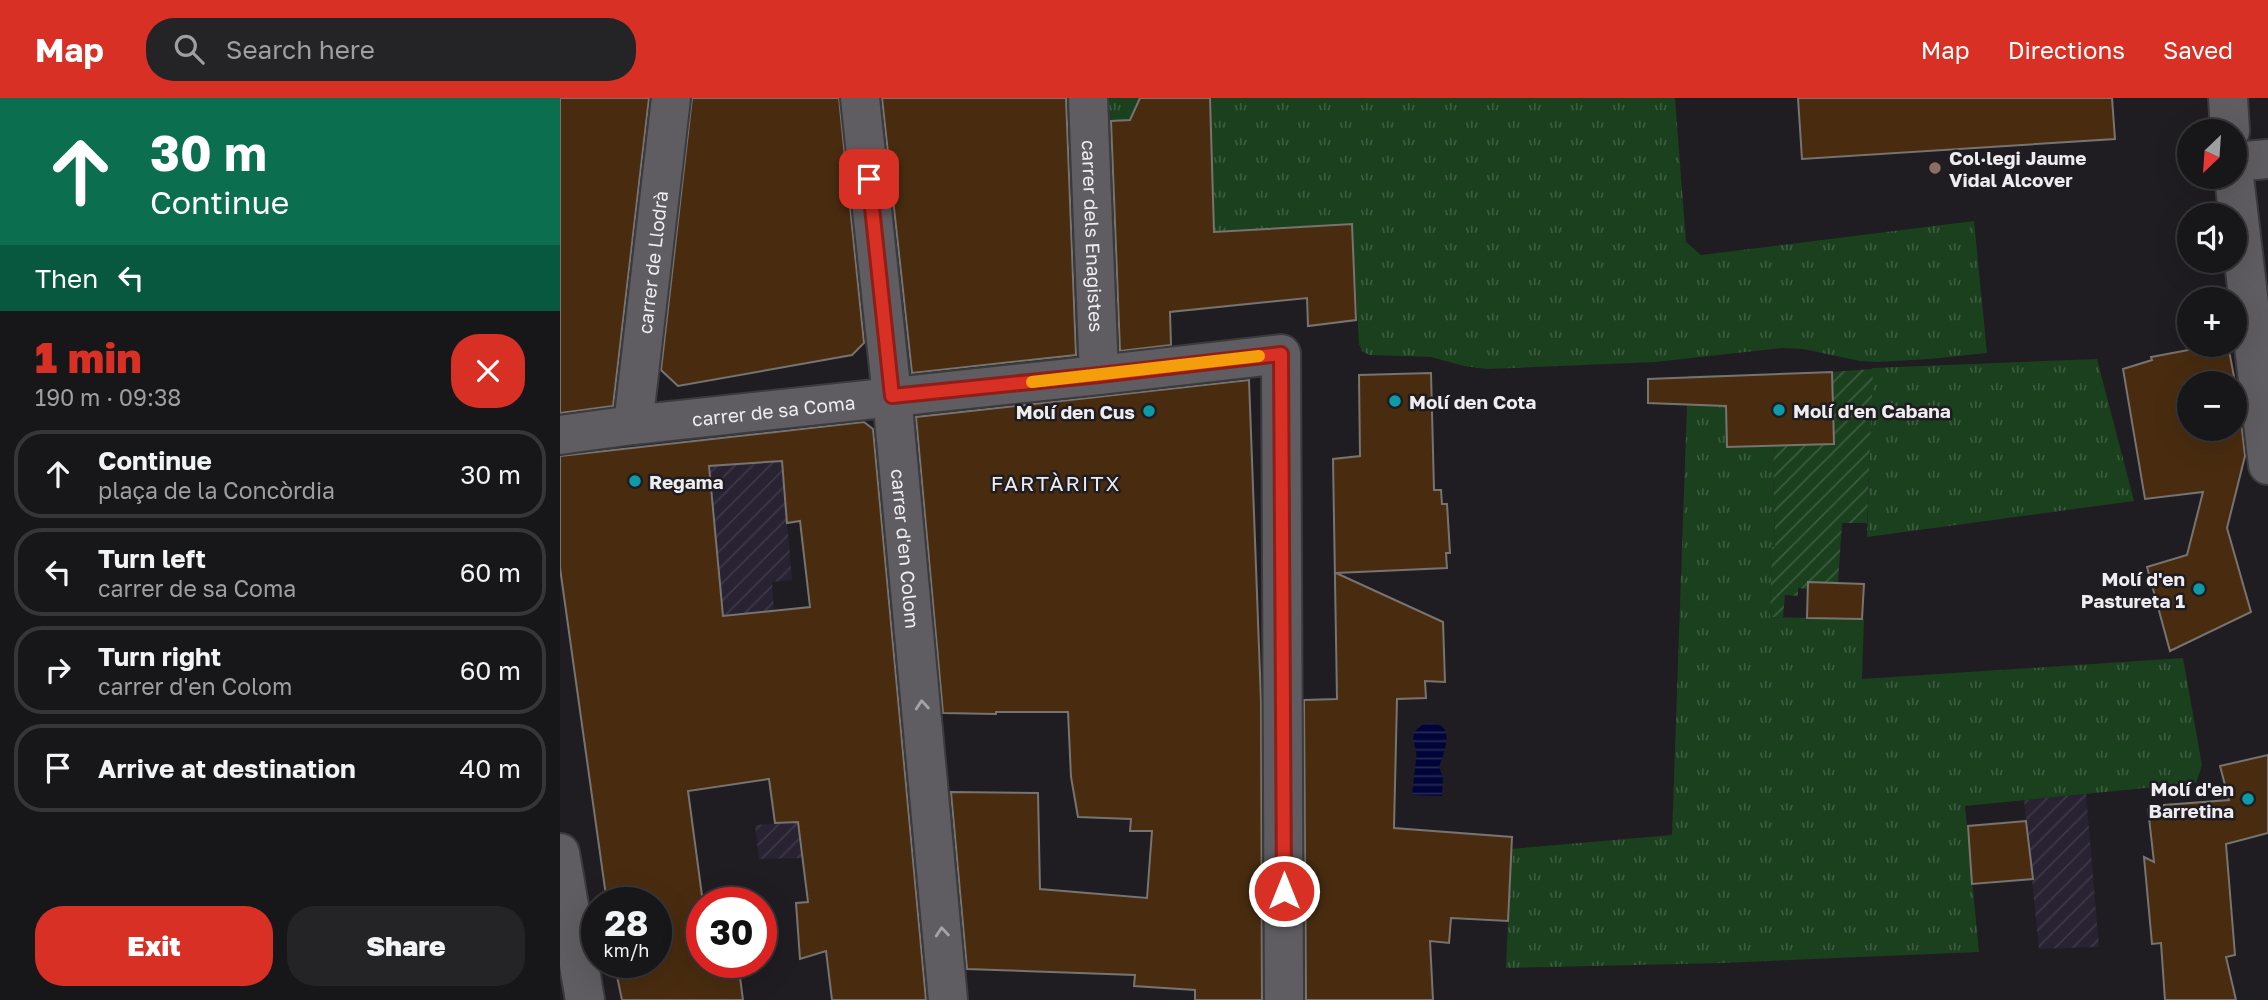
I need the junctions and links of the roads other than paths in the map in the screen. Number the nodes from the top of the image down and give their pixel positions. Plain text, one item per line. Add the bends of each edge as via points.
1 (671, 98) edge
2 (860, 98) edge
3 (1088, 98) edge
4 (2228, 98) edge
5 (2229, 119) edge
6 (2268, 159) edge
7 (2247, 161) edge
8 (2236, 189) edge
9 (2262, 345) edge
10 (1099, 375) junction
11 (892, 396) junction
12 (633, 425) junction
13 (560, 435) edge
14 (2268, 465) edge
15 (560, 853) edge
16 (585, 1000) edge
17 (948, 1000) edge
18 (1284, 1000) edge

1 - 12 street, carrer de Llodrà
2 - 11 street, carrer d'en Colom
3 - 10 street, carrer dels Enagistes
4 - 5 street
6 - 7 street
8 - 9 street
9 - 14 street
10 - 11 street, carrer de sa Coma
10 - 18 street, carrer de sa Coma via 1281,354
11 - 12 street, carrer de sa Coma
17 -> 11 street, carrer d'en Colom
12 - 13 street, carrer de sa Coma
15 - 16 street

